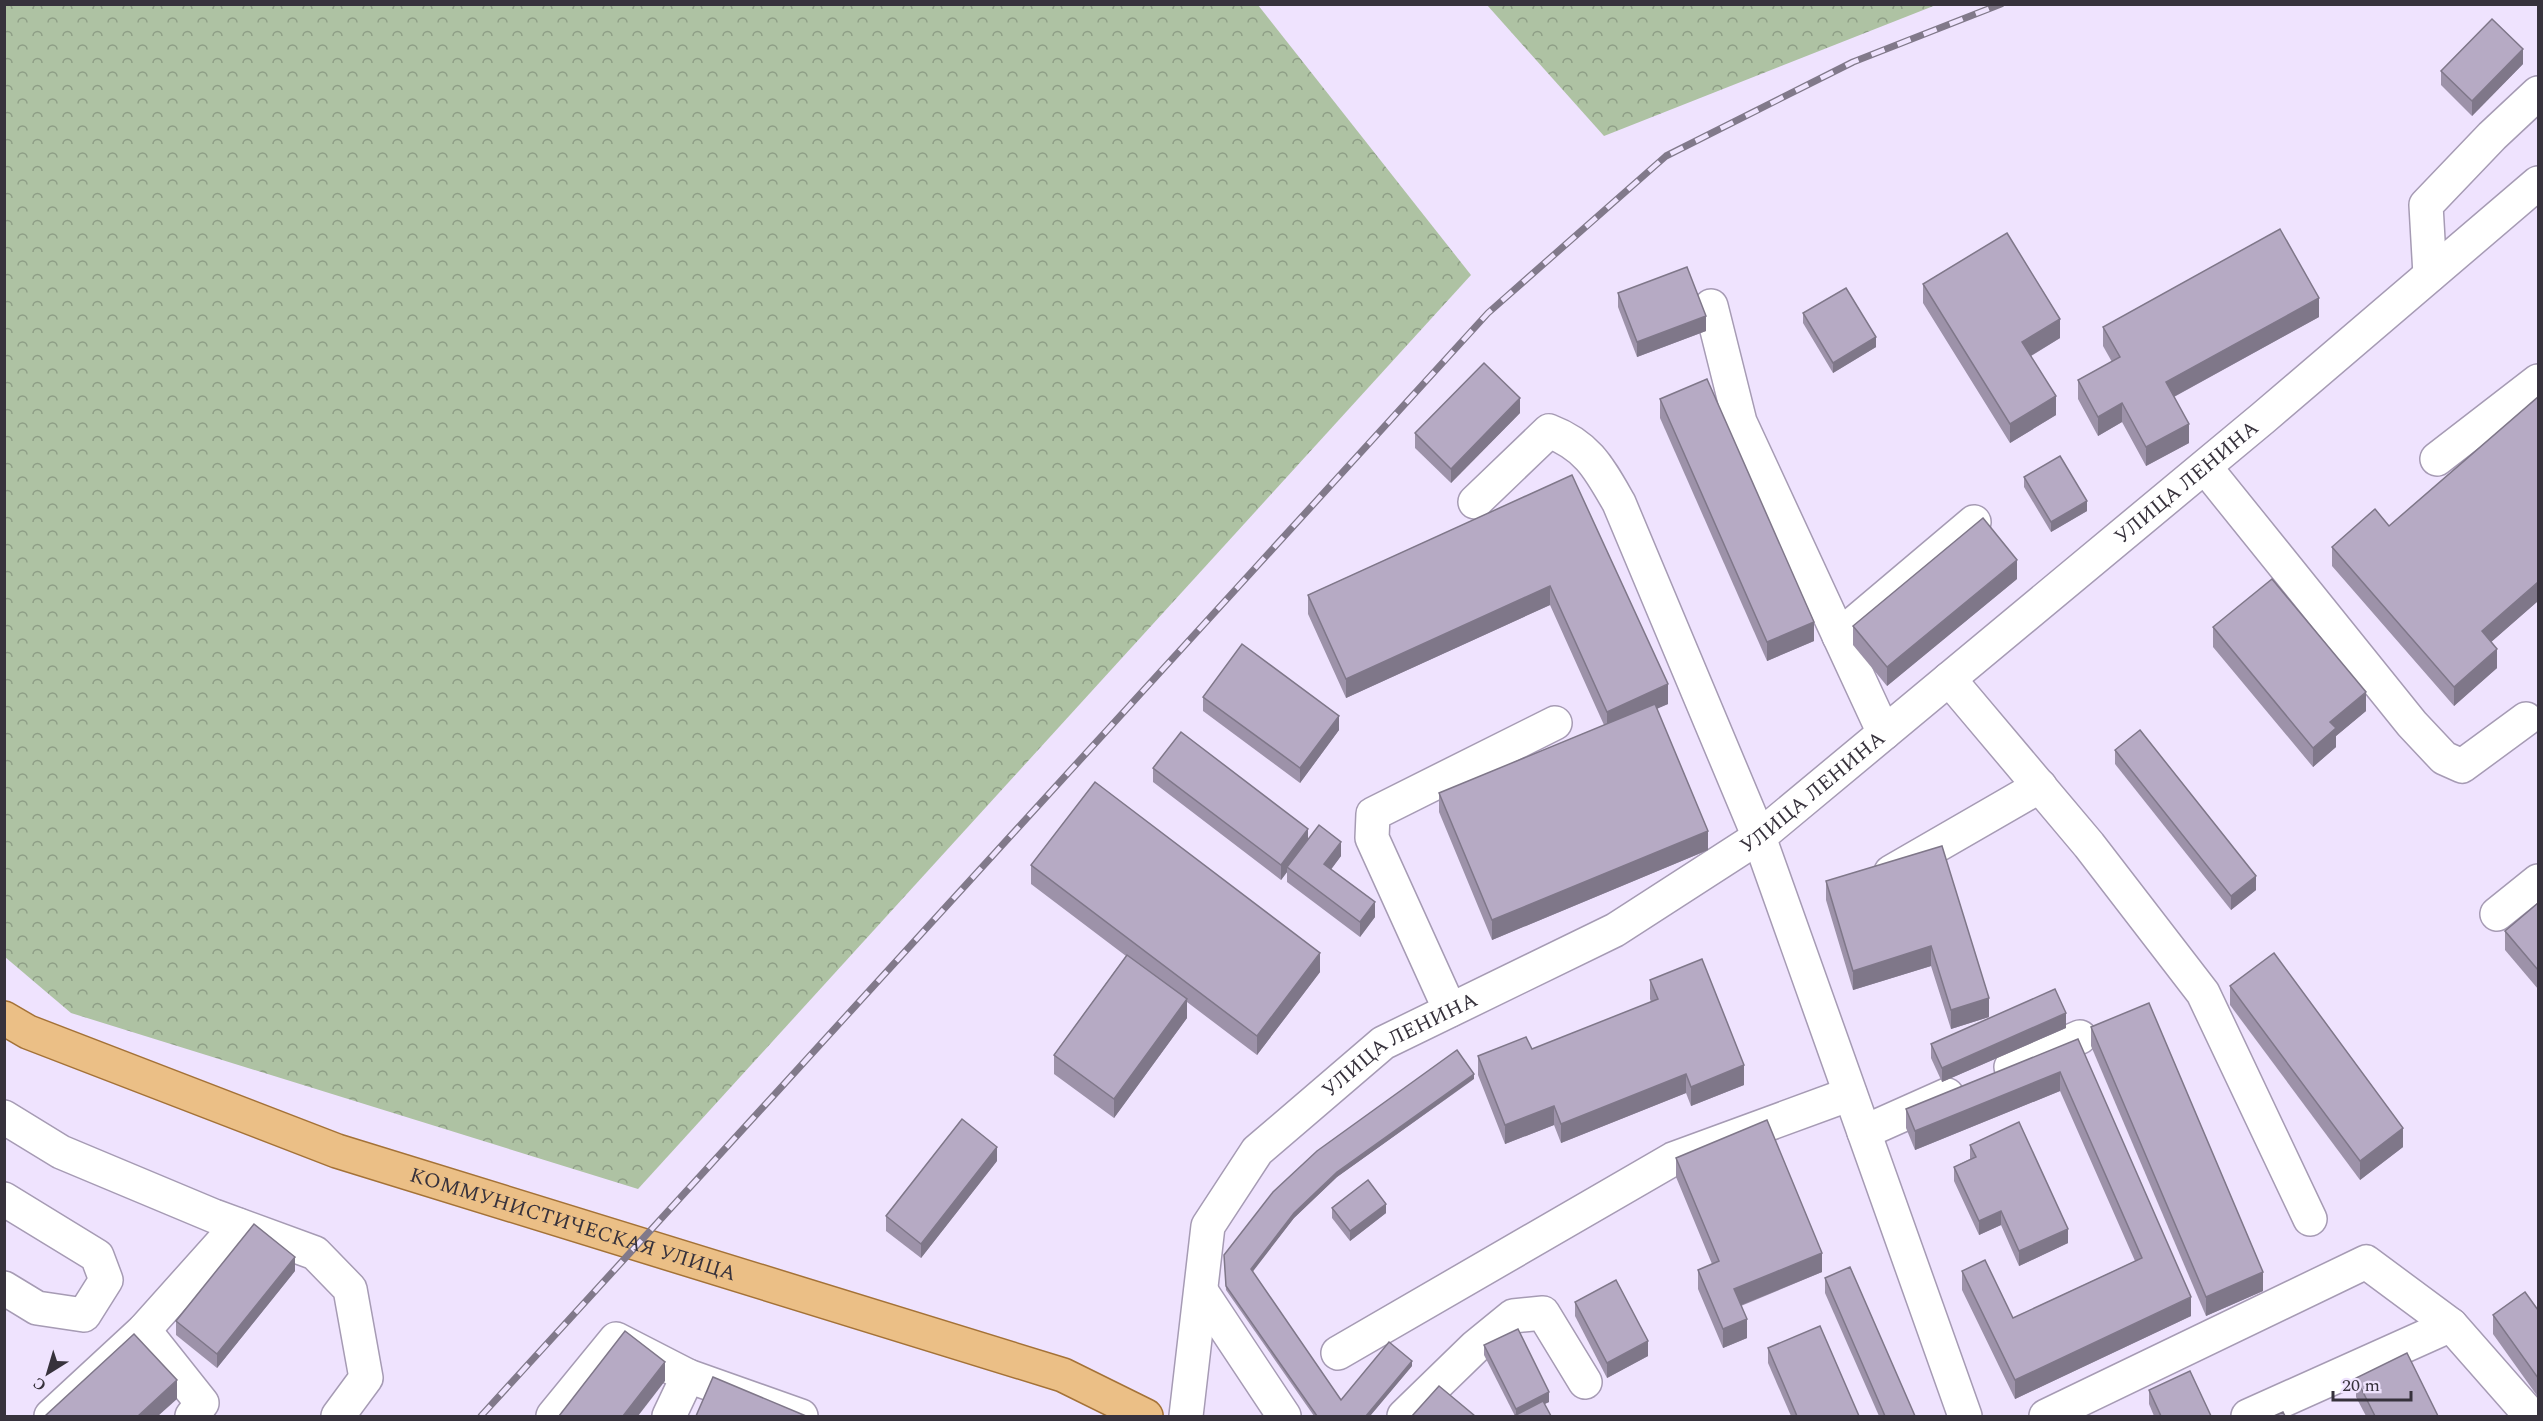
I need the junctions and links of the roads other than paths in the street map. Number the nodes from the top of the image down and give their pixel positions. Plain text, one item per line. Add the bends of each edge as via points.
1 (2538, 93) edge
2 (2538, 183) edge
3 (2430, 275) junction
4 (1711, 306) dead end
5 (2538, 381) edge
6 (2437, 459) dead end
7 (2205, 467) junction
8 (1475, 502) dead end
9 (1974, 522) edge
10 (1839, 636) junction
11 (1949, 679) junction
12 (2526, 719) dead end
13 (1555, 723) dead end
14 (1884, 733) junction
15 (2040, 786) junction
16 (1759, 837) junction
17 (1891, 872) edge
18 (2538, 881) edge
19 (2497, 914) dead end
20 (1450, 1010) junction
21 (4, 1018) edge
22 (2080, 1037) edge
23 (1851, 1094) junction
24 (4, 1117) edge
25 (1864, 1132) junction
26 (4, 1199) edge
27 (2310, 1219) dead end
28 (238, 1225) junction
29 (4, 1288) edge
30 (1201, 1292) junction
31 (2451, 1325) junction
32 (144, 1330) junction
33 (1338, 1353) dead end
34 (688, 1376) junction
35 (1585, 1382) dead end
36 (51, 1416) edge
37 (192, 1416) edge
38 (338, 1416) edge
39 (554, 1416) edge
40 (669, 1416) edge
41 (801, 1416) edge
42 (1146, 1416) edge
43 (1186, 1416) edge
44 (1284, 1416) edge
45 (1404, 1416) edge
46 (1965, 1416) edge
47 (2046, 1416) edge
48 (2248, 1416) edge
49 (2531, 1416) edge

1 - 3 street via 2426,205
2 - 3 street, УЛИЦА ЛЕНИНА
3 - 7 street, УЛИЦА ЛЕНИНА
4 - 10 street via 1740,422
5 - 6 street
7 - 11 street, УЛИЦА ЛЕНИНА
7 - 12 street via 2412,724 2444,758 2462,766
8 - 16 street via 1549,431 1569,439 1596,462 1619,503
9 - 10 street
10 - 14 street
11 - 14 street, УЛИЦА ЛЕНИНА
11 - 15 street
13 - 20 street via 1373,814 1372,838
14 - 16 street, УЛИЦА ЛЕНИНА
15 - 17 street
15 - 27 street via 2203,993
16 - 20 street, УЛИЦА ЛЕНИНА via 1615,930
16 - 23 street
18 - 19 street
20 - 30 street, УЛИЦА ЛЕНИНА via 1383,1043 1257,1151 1208,1226
21 - 42 main road, КОММУНИСТИЧЕСКАЯ УЛИЦА via 28,1032 337,1151 1063,1375
22 - 25 street
23 - 25 street
23 - 33 street via 1673,1159
24 - 28 street via 62,1152
25 - 46 street
26 - 29 street via 97,1256 106,1280 84,1314 38,1308
28 - 32 street
28 - 38 street via 315,1253 350,1289 366,1378
30 - 43 street, УЛИЦА ЛЕНИНА
30 - 44 street
31 - 47 street via 2366,1262
31 - 48 street
31 - 49 street
32 - 36 street
32 - 37 street via 202,1403
34 - 39 street via 616,1338
34 - 40 street
34 - 41 street
35 - 45 street via 1543,1313 1513,1316

